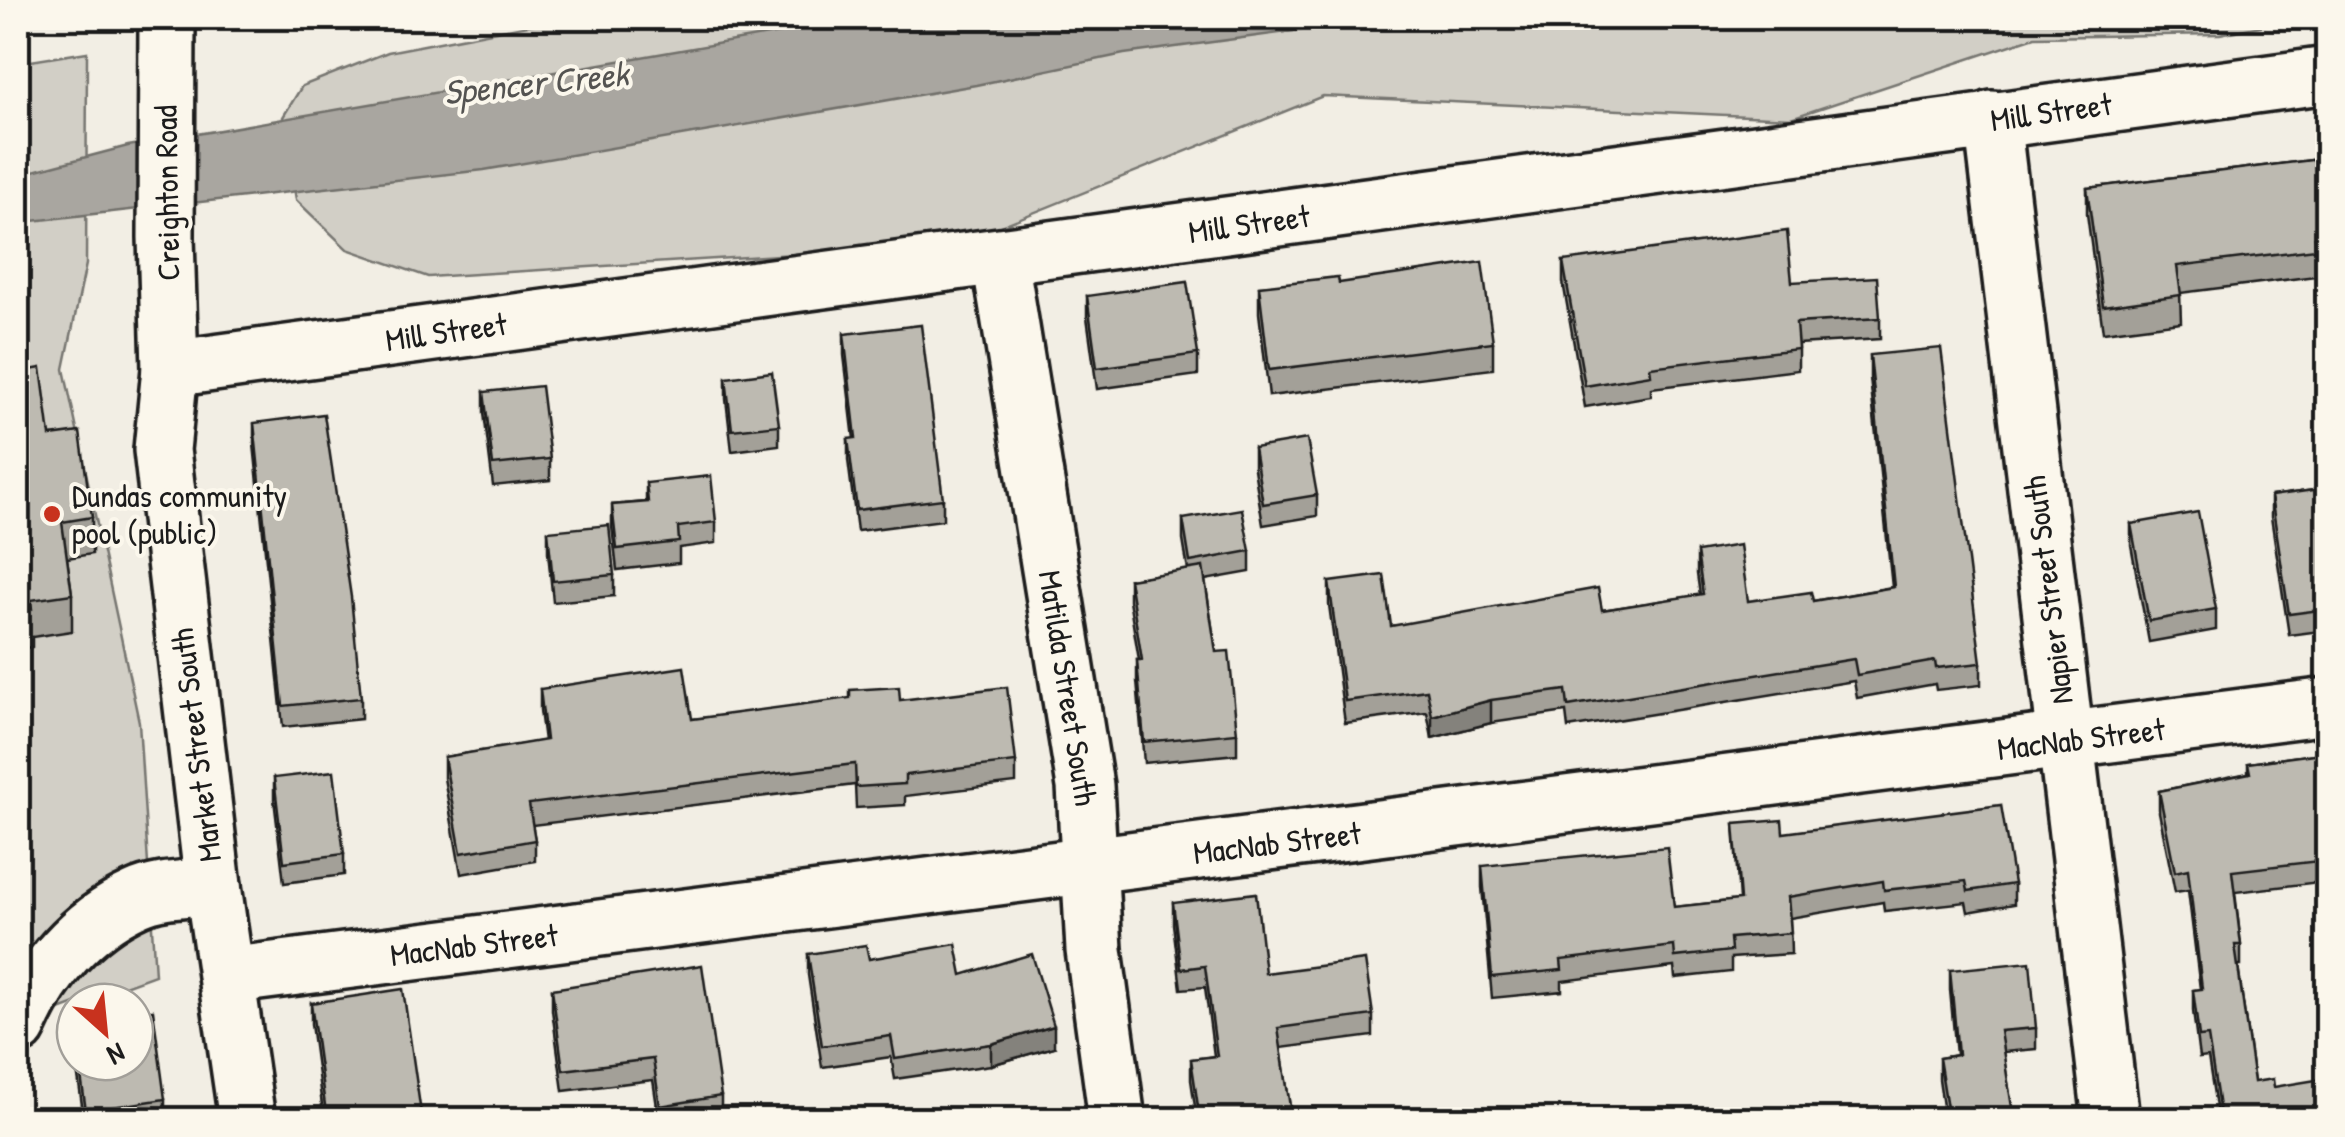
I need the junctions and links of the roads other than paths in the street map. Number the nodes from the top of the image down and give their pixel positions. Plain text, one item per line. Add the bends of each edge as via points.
1 (166, 25) edge
2 (2328, 75) edge
3 (1992, 119) junction
4 (1000, 258) junction
5 (170, 370) junction
6 (2328, 706) edge
7 (2066, 741) junction
8 (1092, 868) junction
9 (213, 886) junction
10 (227, 976) junction
11 (18, 1026) edge
12 (247, 1120) edge
13 (1117, 1120) edge
14 (2111, 1120) edge

1 - 5 street, Creighton Road
2 - 3 street, Mill Street
3 - 4 street, Mill Street
3 - 7 street, Napier Street South
4 - 5 street, Mill Street
4 - 8 street, Matilda Street South via 1085,786
5 - 9 street, Market Street South via 162,450
6 - 7 street, MacNab Street
7 - 8 street, MacNab Street
7 - 14 street, Napier Street South
8 - 10 street, MacNab Street
8 - 13 street, Matilda Street South via 1094,950
9 - 10 street, Market Street South
9 - 11 street via 136,899 83,932 34,989
10 - 12 street, Market Street South

